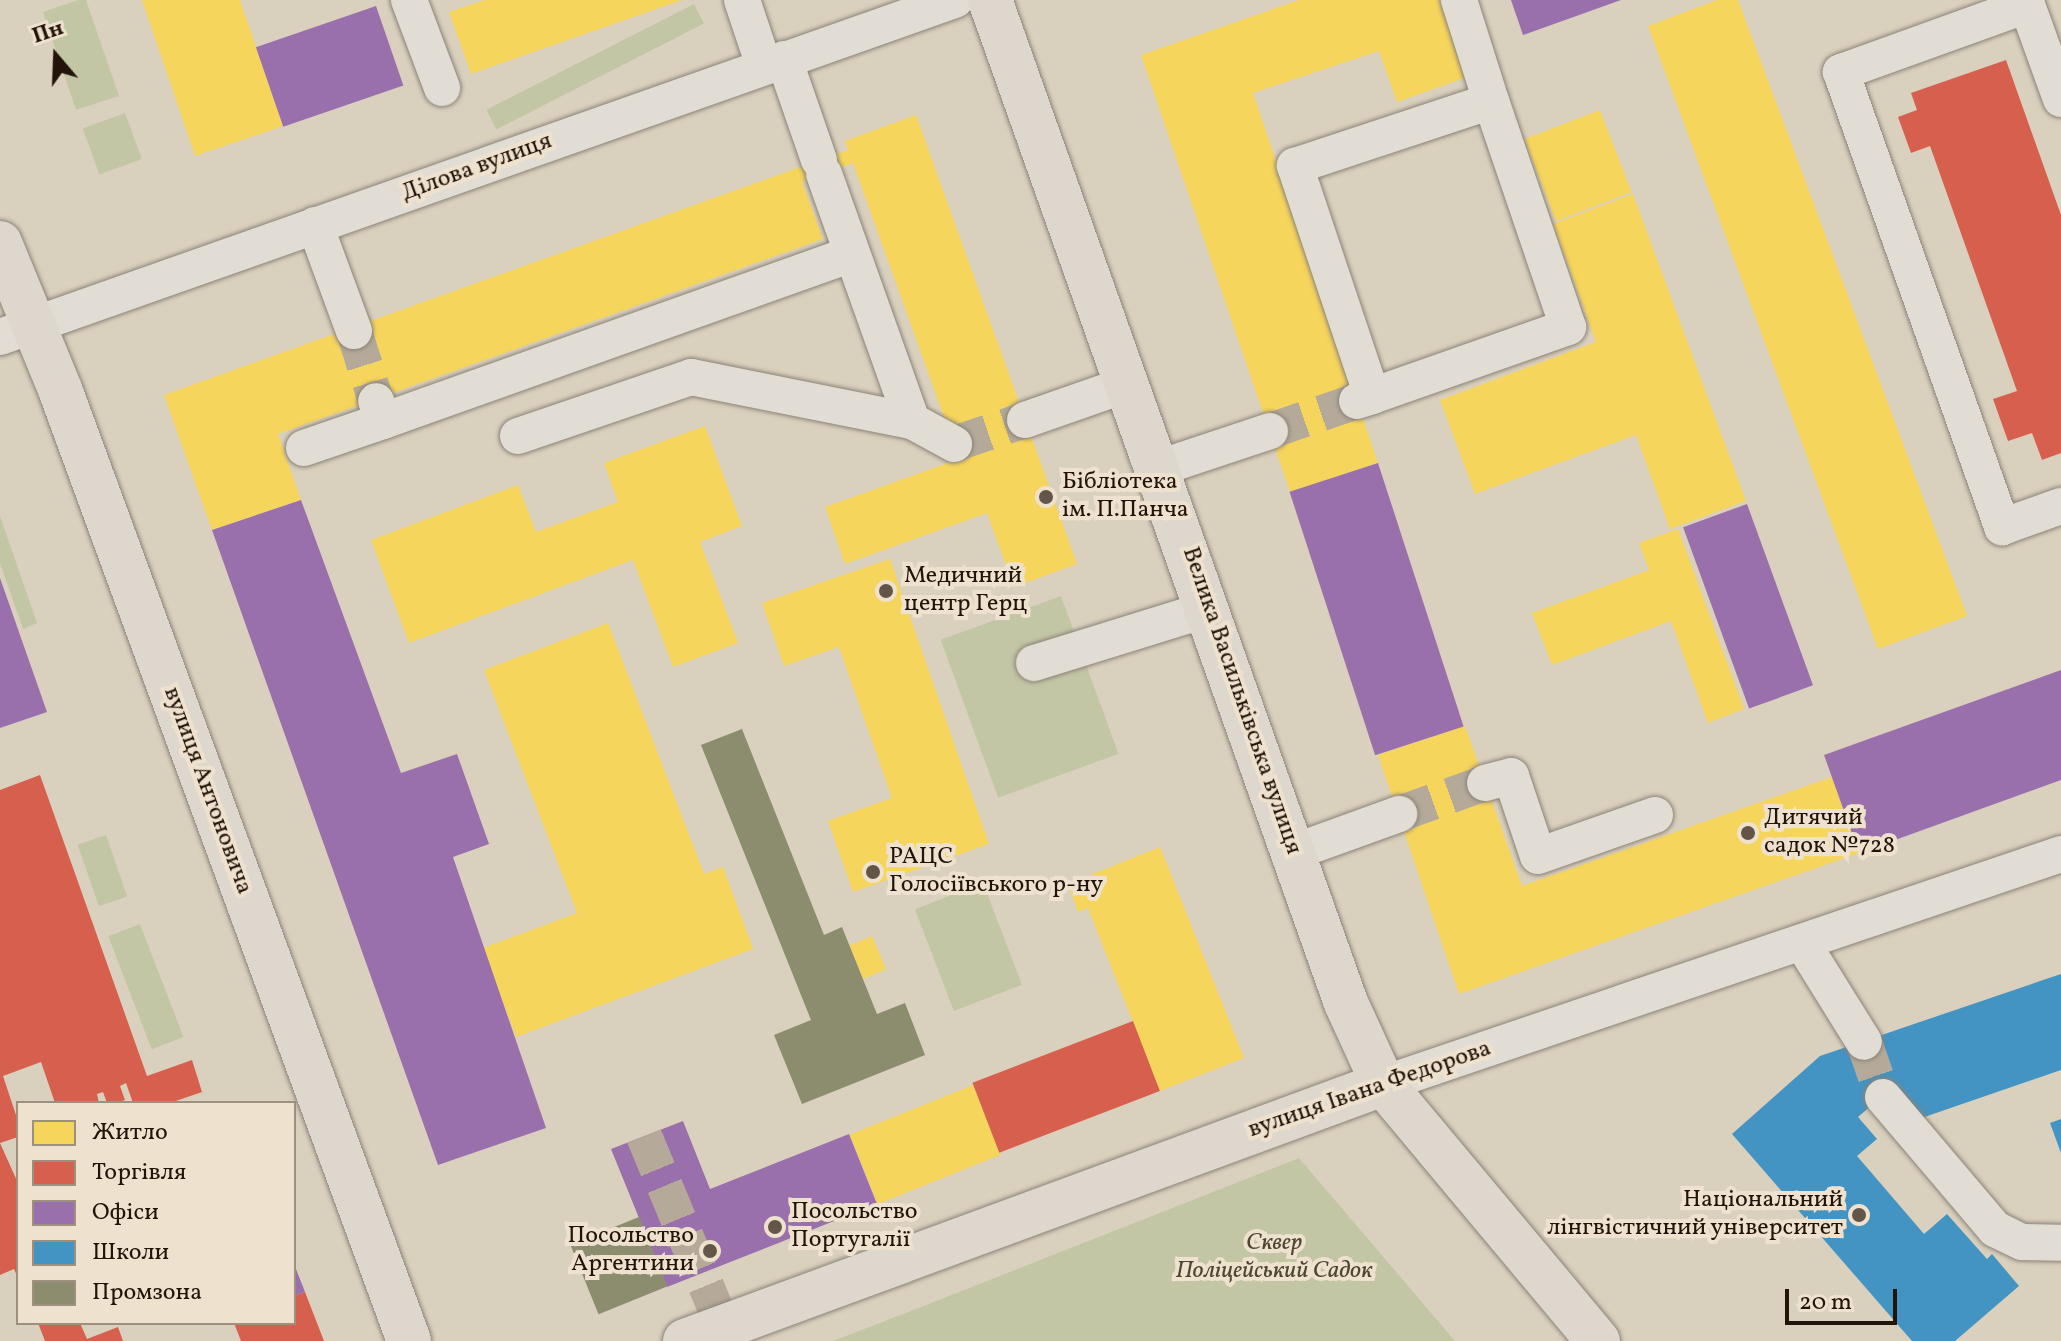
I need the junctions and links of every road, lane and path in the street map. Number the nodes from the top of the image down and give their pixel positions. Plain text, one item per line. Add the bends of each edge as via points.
1 (409, 0) edge
2 (742, 0) edge
3 (955, 0) edge
4 (990, 0) edge
5 (1459, 0) edge
6 (1952, 15) edge
7 (774, 62) junction
8 (442, 88) dead end
9 (2061, 99) edge
10 (1491, 101) junction
11 (315, 225) junction
12 (0, 243) edge
13 (851, 254) junction
14 (354, 331) tunnel mouth
15 (15, 332) edge
16 (1128, 384) junction
17 (1025, 420) tunnel mouth
18 (912, 421) junction
19 (1270, 431) tunnel mouth
20 (518, 436) dead end
21 (954, 444) dead end
22 (304, 448) dead end
23 (1159, 468) junction
24 (2061, 506) edge
25 (1208, 609) junction
26 (1034, 663) dead end
27 (1485, 783) tunnel mouth
28 (1399, 814) tunnel mouth
29 (1655, 815) dead end
30 (1294, 852) junction
31 (2061, 854) edge
32 (1803, 944) junction
33 (1864, 1042) tunnel mouth
34 (1383, 1084) junction
35 (1883, 1097) tunnel mouth
36 (2061, 1243) edge
37 (409, 1341) edge
38 (685, 1341) edge
39 (1598, 1341) edge

1 - 8 street
2 - 7 street
3 - 7 street, Ділова вулиця
4 - 16 main road, Велика Васильківська вулиця
5 - 10 street
6 - 9 street via 2027,5
6 - 24 street via 1841,72 2002,527
7 - 11 street, Ділова вулиця
7 - 13 street via 822,167
10 - 10 street via 1295,166 1365,398 1568,327
11 - 14 street
11 - 15 street, Ділова вулиця
12 - 15 main road, вулиця Антоновича
13 - 18 street
13 - 22 street via 380,411
15 - 37 main road, вулиця Антоновича via 61,392
16 - 17 street
16 - 23 main road, Велика Васильківська вулиця
18 - 20 street via 691,377
18 - 21 street
19 - 23 street
23 - 25 main road, Велика Васильківська вулиця
25 - 26 street
25 - 30 main road, Велика Васильківська вулиця
27 - 29 street via 1511,776 1538,856
28 - 30 street
30 - 34 main road, Велика Васильківська вулиця via 1346,1003
31 - 32 street, вулиця Івана Федорова
32 - 33 street
32 - 34 street, вулиця Івана Федорова
34 - 38 main road, вулиця Івана Федорова
34 - 39 main road, Велика Васильківська вулиця
35 - 36 street via 1995,1229 2022,1242

